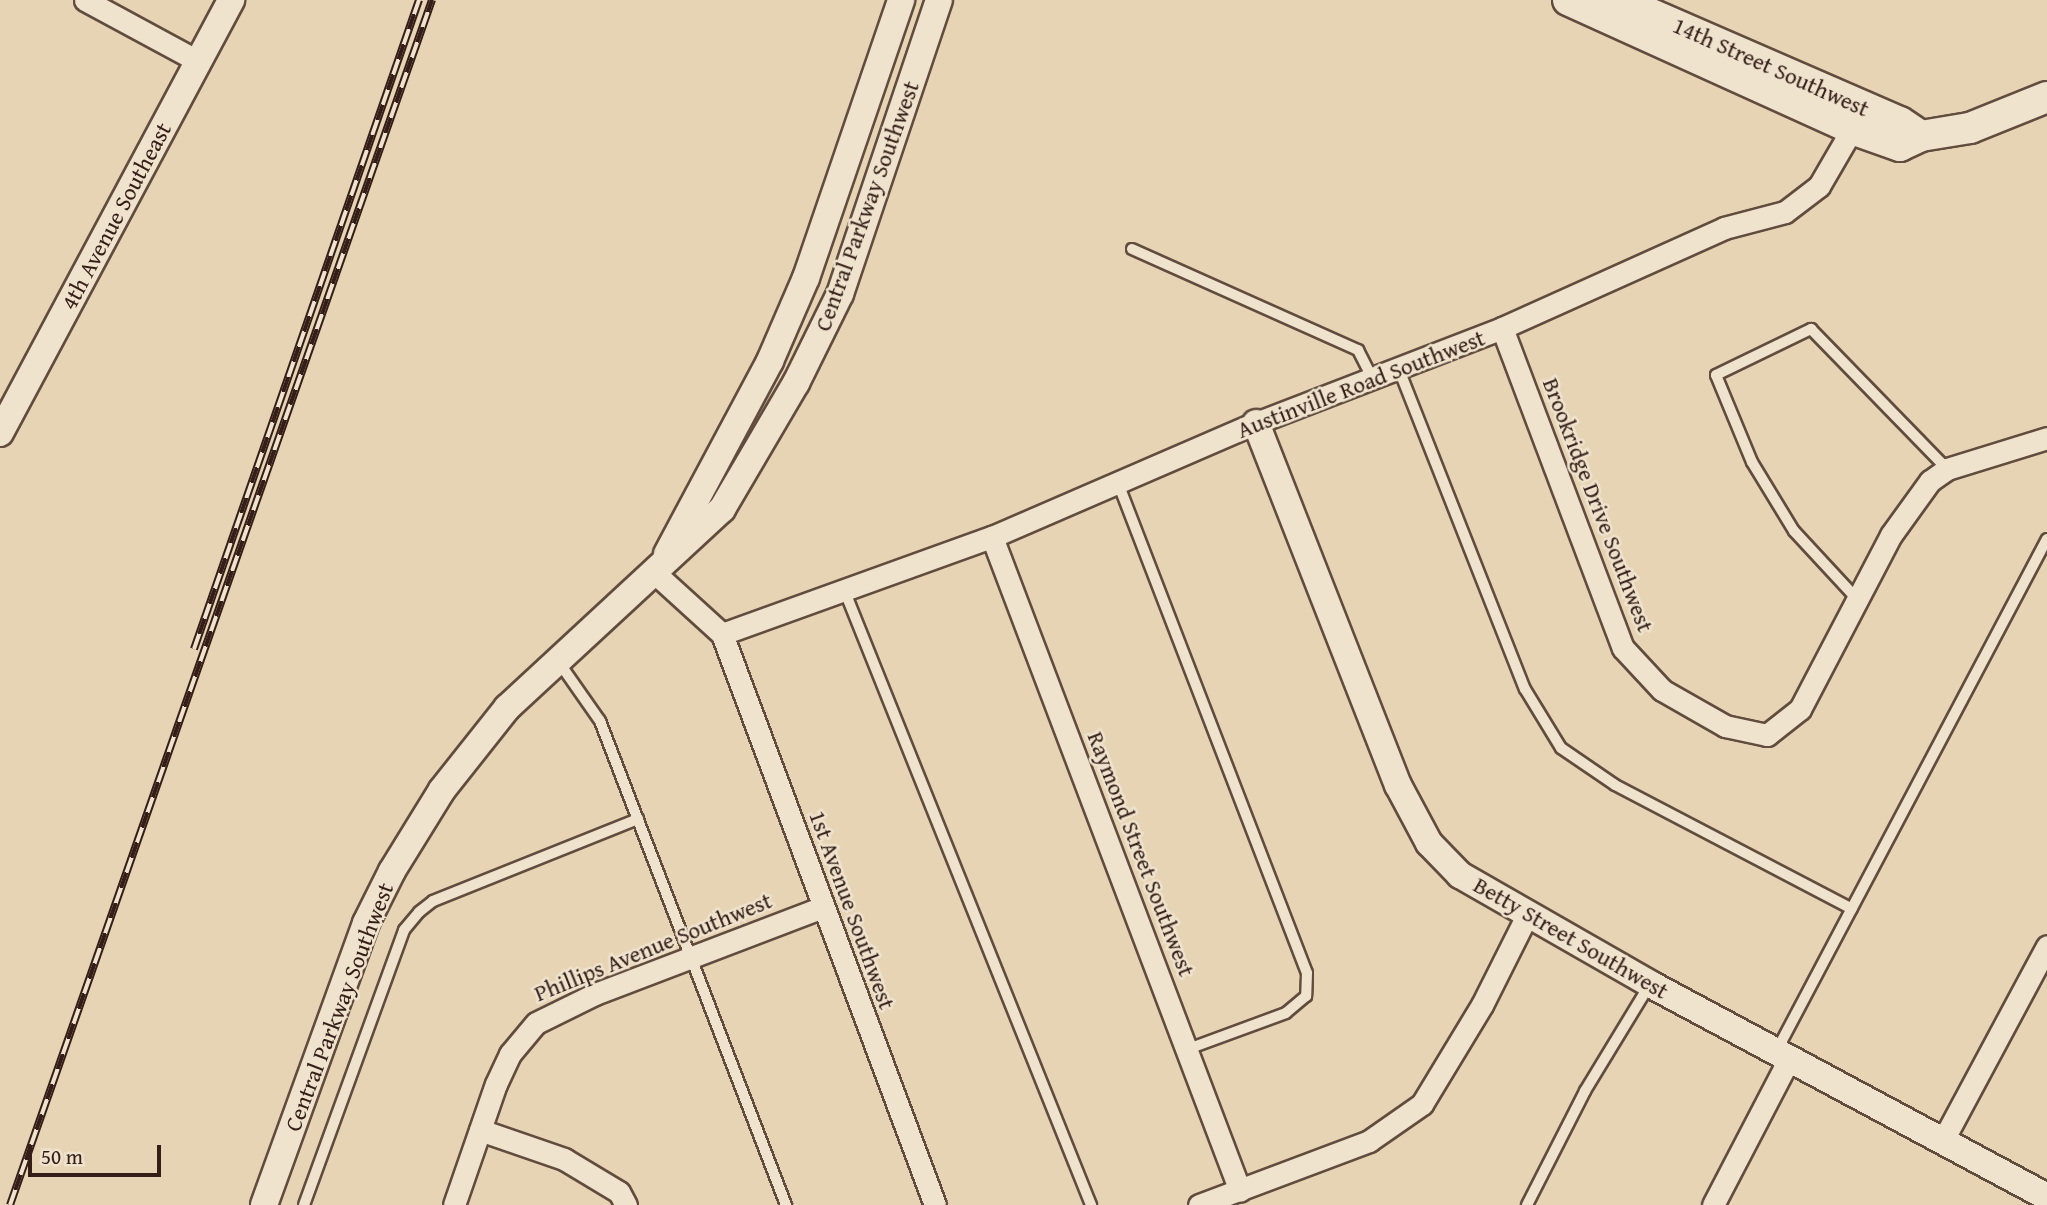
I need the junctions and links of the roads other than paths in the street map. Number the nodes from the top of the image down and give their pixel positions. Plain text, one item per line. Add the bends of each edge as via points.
1 (85, 0) edge
2 (231, 0) edge
3 (901, 0) edge
4 (939, 0) edge
5 (1568, 0) edge
6 (1619, 0) edge
7 (198, 61) junction
8 (2047, 97) edge
9 (1852, 129) junction
10 (1921, 136) junction
11 (1132, 248) dead end
12 (1502, 328) junction
13 (1398, 367) junction
14 (1372, 377) junction
15 (1256, 423) junction
16 (0, 433) edge
17 (2047, 438) edge
18 (1947, 469) junction
19 (1118, 483) junction
20 (992, 537) junction
21 (2047, 539) edge
22 (656, 574) junction
23 (845, 592) junction
24 (1857, 599) junction
25 (722, 634) junction
26 (558, 661) junction
27 (638, 819) junction
28 (822, 907) junction
29 (1852, 909) junction
30 (1527, 915) junction
31 (2047, 946) edge
32 (690, 956) junction
33 (1650, 984) junction
34 (1188, 1049) junction
35 (1784, 1053) junction
36 (480, 1130) junction
37 (1942, 1142) junction
38 (1240, 1191) junction
39 (2047, 1197) edge
40 (264, 1205) edge
41 (304, 1205) edge
42 (454, 1205) edge
43 (626, 1205) edge
44 (786, 1205) edge
45 (935, 1205) edge
46 (1091, 1205) edge
47 (1199, 1205) edge
48 (1527, 1205) edge
49 (1713, 1205) edge

1 - 7 street
2 - 7 street, 4th Avenue Southeast
3 - 22 street, Central Parkway Southwest via 806,278 770,362
4 - 22 street, Central Parkway Southwest via 840,294 819,340 722,509
5 - 9 main road, 14th Street Southwest
6 - 10 main road, 14th Street Southwest via 1900,122
7 - 16 street, 4th Avenue Southeast
8 - 10 main road via 1970,128
9 - 10 main road via 1900,146
9 - 12 street, Austinville Road Southwest via 1819,186 1786,212 1724,228
11 - 14 lane via 1358,350
12 - 13 street, Austinville Road Southwest
12 - 24 street, Brookridge Drive Southwest via 1623,648 1662,690 1725,726 1767,735 1800,709
13 - 14 street, Austinville Road Southwest
13 - 29 lane via 1525,689 1561,748 1615,785
14 - 15 street, Austinville Road Southwest
15 - 19 street, Austinville Road Southwest
15 - 30 street, Betty Street Southwest via 1398,785 1429,843 1460,875
17 - 18 street, Brookridge Drive Southwest
18 - 24 street, Brookridge Drive Southwest via 1930,481 1891,535
18 - 24 lane via 1811,329 1716,374 1752,462 1794,531
19 - 20 street, Austinville Road Southwest
19 - 34 lane via 1307,973 1306,996 1286,1013
20 - 23 street, Austinville Road Southwest
20 - 34 street, Raymond Street Southwest
21 - 29 lane
22 - 25 street
22 - 26 street, Central Parkway Southwest
23 - 25 street, Austinville Road Southwest
23 - 46 lane
25 - 28 street, 1st Avenue Southwest
26 - 27 lane via 600,721
26 - 40 street, Central Parkway Southwest via 507,708 466,757 392,871 342,984
27 - 32 lane
27 - 41 lane via 433,901 419,912 404,930
28 - 32 street, Phillips Avenue Southwest
28 - 45 street, 1st Avenue Southwest
29 - 35 lane
30 - 33 street, Betty Street Southwest
30 - 38 street via 1482,1005 1422,1104 1369,1141
31 - 37 street
32 - 36 street, Phillips Avenue Southwest via 536,1023 510,1054
32 - 44 lane
33 - 35 street, Betty Street Southwest
33 - 48 lane via 1585,1091
34 - 38 street, Raymond Street Southwest
35 - 37 street, Betty Street Southwest
35 - 49 street
36 - 42 street, Phillips Avenue Southwest
36 - 43 street via 564,1158 619,1192
37 - 39 street, Betty Street Southwest
38 - 47 street

